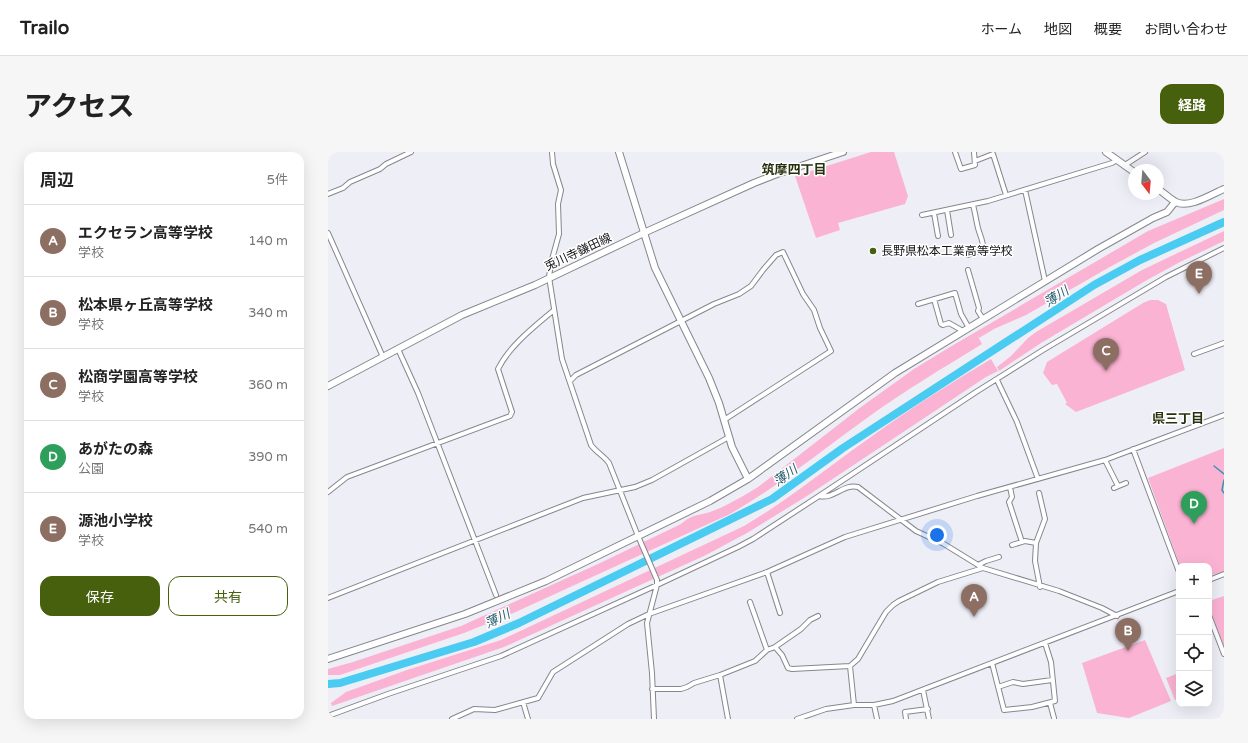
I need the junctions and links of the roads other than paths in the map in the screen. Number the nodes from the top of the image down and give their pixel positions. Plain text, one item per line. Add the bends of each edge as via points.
1 (410, 152) edge
2 (552, 152) edge
3 (619, 152) edge
4 (843, 152) edge
5 (955, 152) edge
6 (974, 152) edge
7 (1106, 152) edge
8 (1145, 152) edge
9 (1138, 153) edge
10 (1117, 160) junction
11 (975, 161) junction
12 (1125, 165) junction
13 (1128, 167) edge
14 (1224, 189) edge
15 (1025, 190) junction
16 (1164, 193) edge
17 (328, 194) edge
18 (1006, 195) junction
19 (1176, 202) junction
20 (974, 205) junction
21 (947, 210) junction
22 (934, 213) junction
23 (922, 215) dead end
24 (328, 233) edge
25 (643, 233) junction
26 (951, 235) dead end
27 (938, 236) dead end
28 (1224, 248) edge
29 (968, 255) dead end
30 (968, 270) dead end
31 (549, 277) junction
32 (1045, 281) junction
33 (934, 299) junction
34 (918, 304) dead end
35 (554, 310) junction
36 (983, 319) junction
37 (681, 322) junction
38 (966, 329) junction
39 (1224, 343) edge
40 (398, 349) junction
41 (1194, 354) dead end
42 (383, 357) junction
43 (997, 380) junction
44 (570, 381) junction
45 (328, 386) edge
46 (1224, 415) edge
47 (724, 420) junction
48 (729, 437) junction
49 (436, 444) junction
50 (1133, 450) junction
51 (1105, 460) junction
52 (748, 479) junction
53 (1038, 479) junction
54 (1126, 483) dead end
55 (1010, 487) junction
56 (620, 490) junction
57 (328, 492) edge
58 (1039, 493) dead end
59 (819, 496) junction
60 (900, 519) junction
61 (639, 538) junction
62 (475, 541) junction
63 (1022, 542) junction
64 (1036, 543) junction
65 (1012, 545) dead end
66 (999, 557) dead end
67 (1176, 564) edge
68 (978, 565) junction
69 (982, 568) junction
70 (767, 572) junction
71 (1224, 574) edge
72 (1212, 579) edge
73 (657, 583) junction
74 (1040, 587) junction
75 (1176, 592) edge
76 (498, 597) junction
77 (328, 598) edge
78 (750, 602) dead end
79 (780, 613) dead end
80 (649, 614) junction
81 (818, 616) dead end
82 (1117, 616) junction
83 (1212, 622) edge
84 (1045, 643) junction
85 (774, 647) junction
86 (767, 650) junction
87 (1224, 654) edge
88 (328, 659) edge
89 (992, 663) junction
90 (850, 666) junction
91 (720, 675) junction
92 (1052, 680) junction
93 (998, 687) junction
94 (652, 689) junction
95 (924, 690) junction
96 (523, 702) junction
97 (1050, 703) junction
98 (854, 705) junction
99 (874, 705) junction
100 (928, 709) junction
101 (328, 716) edge
102 (1054, 718) edge
103 (452, 719) edge
104 (528, 719) edge
105 (654, 719) edge
106 (728, 719) edge
107 (797, 719) edge
108 (877, 719) edge
109 (906, 719) edge
110 (929, 719) edge

1 - 17 street
2 - 31 street via 561,190 558,204 559,234
3 - 25 street
4 - 25 street, 兎川寺鎌田線 via 754,183
5 - 11 street via 961,169 975,165
6 - 11 street
7 - 10 street
8 - 9 street
9 - 12 street
10 - 12 street
10 - 15 street
11 - 18 street via 993,154
12 - 13 street
14 - 19 street via 1193,203
15 - 18 street
15 - 32 street
16 - 19 street
18 - 20 street
19 - 32 street via 1167,212
20 - 21 street
20 - 29 street via 978,230 984,246 983,250
21 - 22 street
21 - 26 street
22 - 23 street
22 - 27 street
24 - 42 street
25 - 31 street, 兎川寺鎌田線
25 - 37 street via 655,268
28 - 43 street via 1166,277
30 - 36 street via 978,311
31 - 35 street
31 - 40 street, 兎川寺鎌田線 via 462,315
32 - 36 street
33 - 34 street
33 - 38 street via 941,324 949,323
33 - 38 street via 955,293
35 - 44 street via 562,359
35 - 49 street via 505,356 498,369 512,412 510,416
36 - 38 street
37 - 44 street via 576,374
37 - 47 street via 710,378
37 - 47 street via 751,286 772,259 783,252 803,294 814,310 831,351
38 - 52 street via 895,372
39 - 41 street
40 - 42 street, 兎川寺鎌田線
40 - 49 street via 418,393
42 - 45 street, 兎川寺鎌田線
43 - 53 street via 1017,422
43 - 59 street
44 - 56 street via 591,445 609,463
46 - 50 street
47 - 48 street
48 - 52 street
48 - 56 street via 652,480
49 - 57 street via 347,477
49 - 62 street
50 - 51 street
50 - 67 street
51 - 53 street
51 - 54 street via 1116,487
52 - 61 street
53 - 55 street
55 - 60 street
55 - 63 street via 1012,497 1009,502
56 - 61 street
56 - 62 street via 583,498
58 - 64 street via 1045,520
59 - 60 street via 824,498 848,486 854,486
59 - 73 street via 752,539
60 - 68 street via 916,531 944,544
60 - 70 street via 845,536
61 - 73 street
61 - 76 street via 546,581
62 - 76 street
62 - 77 street
63 - 64 street
63 - 65 street
64 - 74 street via 1035,561
66 - 68 street
68 - 69 street
69 - 74 street
69 - 90 street via 938,582 893,605 886,612 858,660
70 - 79 street
70 - 80 street
71 - 72 street
73 - 80 street
73 - 101 street via 496,658
74 - 82 street via 1058,591
75 - 82 street
76 - 88 street via 494,602 456,618
78 - 86 street
80 - 94 street via 647,630
80 - 96 street via 628,624 553,672 538,698
81 - 85 street
82 - 84 street
83 - 87 street
84 - 89 street
84 - 92 street via 1051,662
85 - 86 street
85 - 90 street via 782,655 788,668 792,669
86 - 91 street via 755,661
89 - 93 street
89 - 95 street
90 - 98 street
91 - 94 street via 681,688
91 - 106 street
92 - 93 street via 1023,684 1013,682
92 - 97 street via 1055,701
93 - 97 street via 1006,710
94 - 105 street
95 - 99 street
95 - 100 street
96 - 103 street via 495,710 474,709
96 - 104 street
97 - 102 street
98 - 99 street
98 - 107 street via 826,709
99 - 108 street
100 - 109 street via 906,712
100 - 110 street

